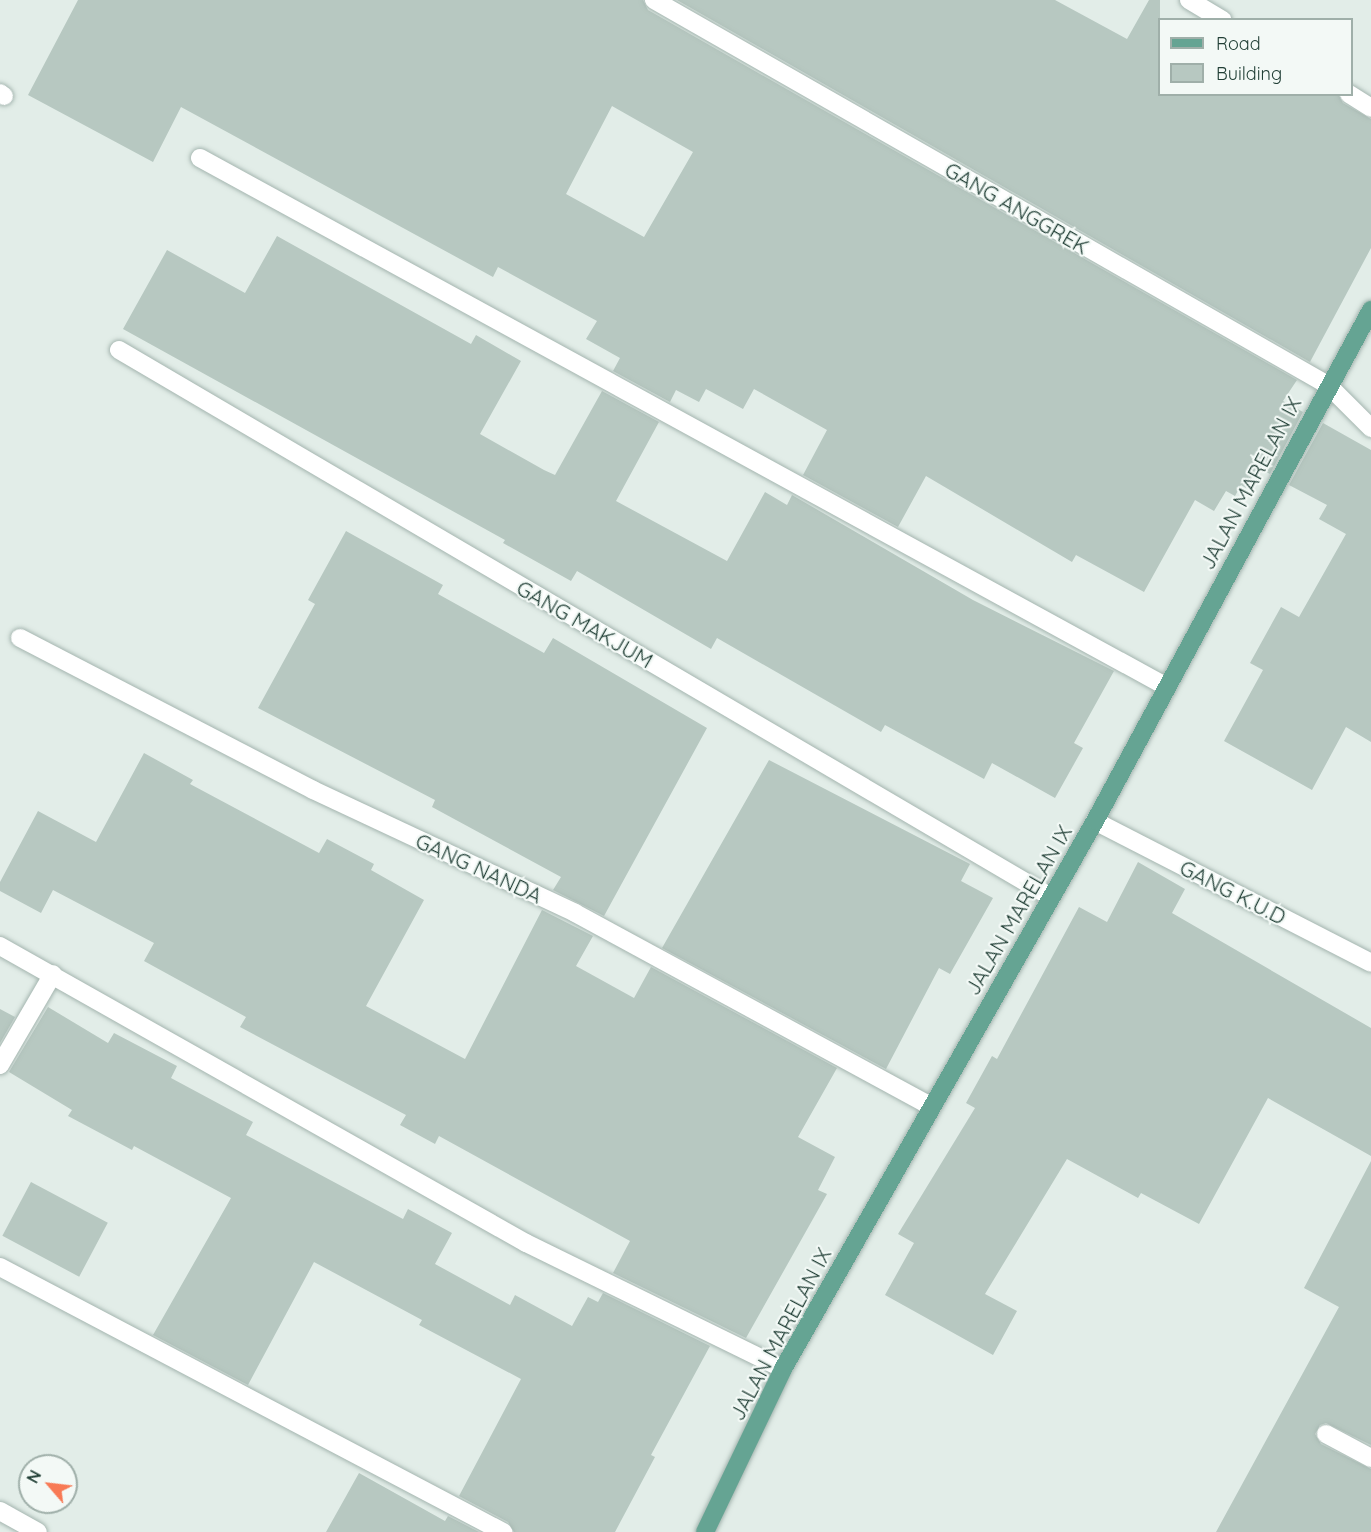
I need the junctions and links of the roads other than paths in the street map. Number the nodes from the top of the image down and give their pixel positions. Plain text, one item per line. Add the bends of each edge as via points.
1 (654, 0) edge
2 (1189, 0) edge
3 (1219, 18) edge
4 (1352, 96) edge
5 (1371, 108) edge
6 (200, 158) dead end
7 (1371, 310) edge
8 (119, 350) dead end
9 (1328, 385) junction
10 (1371, 428) edge
11 (20, 638) dead end
12 (1167, 687) junction
13 (1095, 821) junction
14 (1051, 897) junction
15 (0, 946) edge
16 (1371, 963) edge
17 (53, 975) junction
18 (0, 1065) edge
19 (933, 1107) junction
20 (0, 1267) edge
21 (783, 1369) junction
22 (1326, 1434) dead end
23 (1371, 1458) edge
24 (0, 1511) edge
25 (38, 1532) edge
26 (503, 1532) edge
27 (705, 1532) edge

1 - 9 street, GANG ANGGREK
2 - 3 street
4 - 5 street
6 - 12 street
7 - 9 main road, JALAN MARELAN IX
8 - 14 street, GANG MAKJUM
9 - 10 street, GANG ANGGREK
9 - 12 main road, JALAN MARELAN IX
11 - 19 street, GANG NANDA via 313,790 575,913
12 - 13 main road, JALAN MARELAN IX
13 - 14 main road, JALAN MARELAN IX
13 - 16 street, GANG K.U.D
14 - 19 main road, JALAN MARELAN IX
15 - 17 street
17 - 18 street
17 - 21 street via 526,1243
19 - 21 main road, JALAN MARELAN IX
20 - 26 street
21 - 27 main road, JALAN MARELAN IX
22 - 23 street
24 - 25 street

